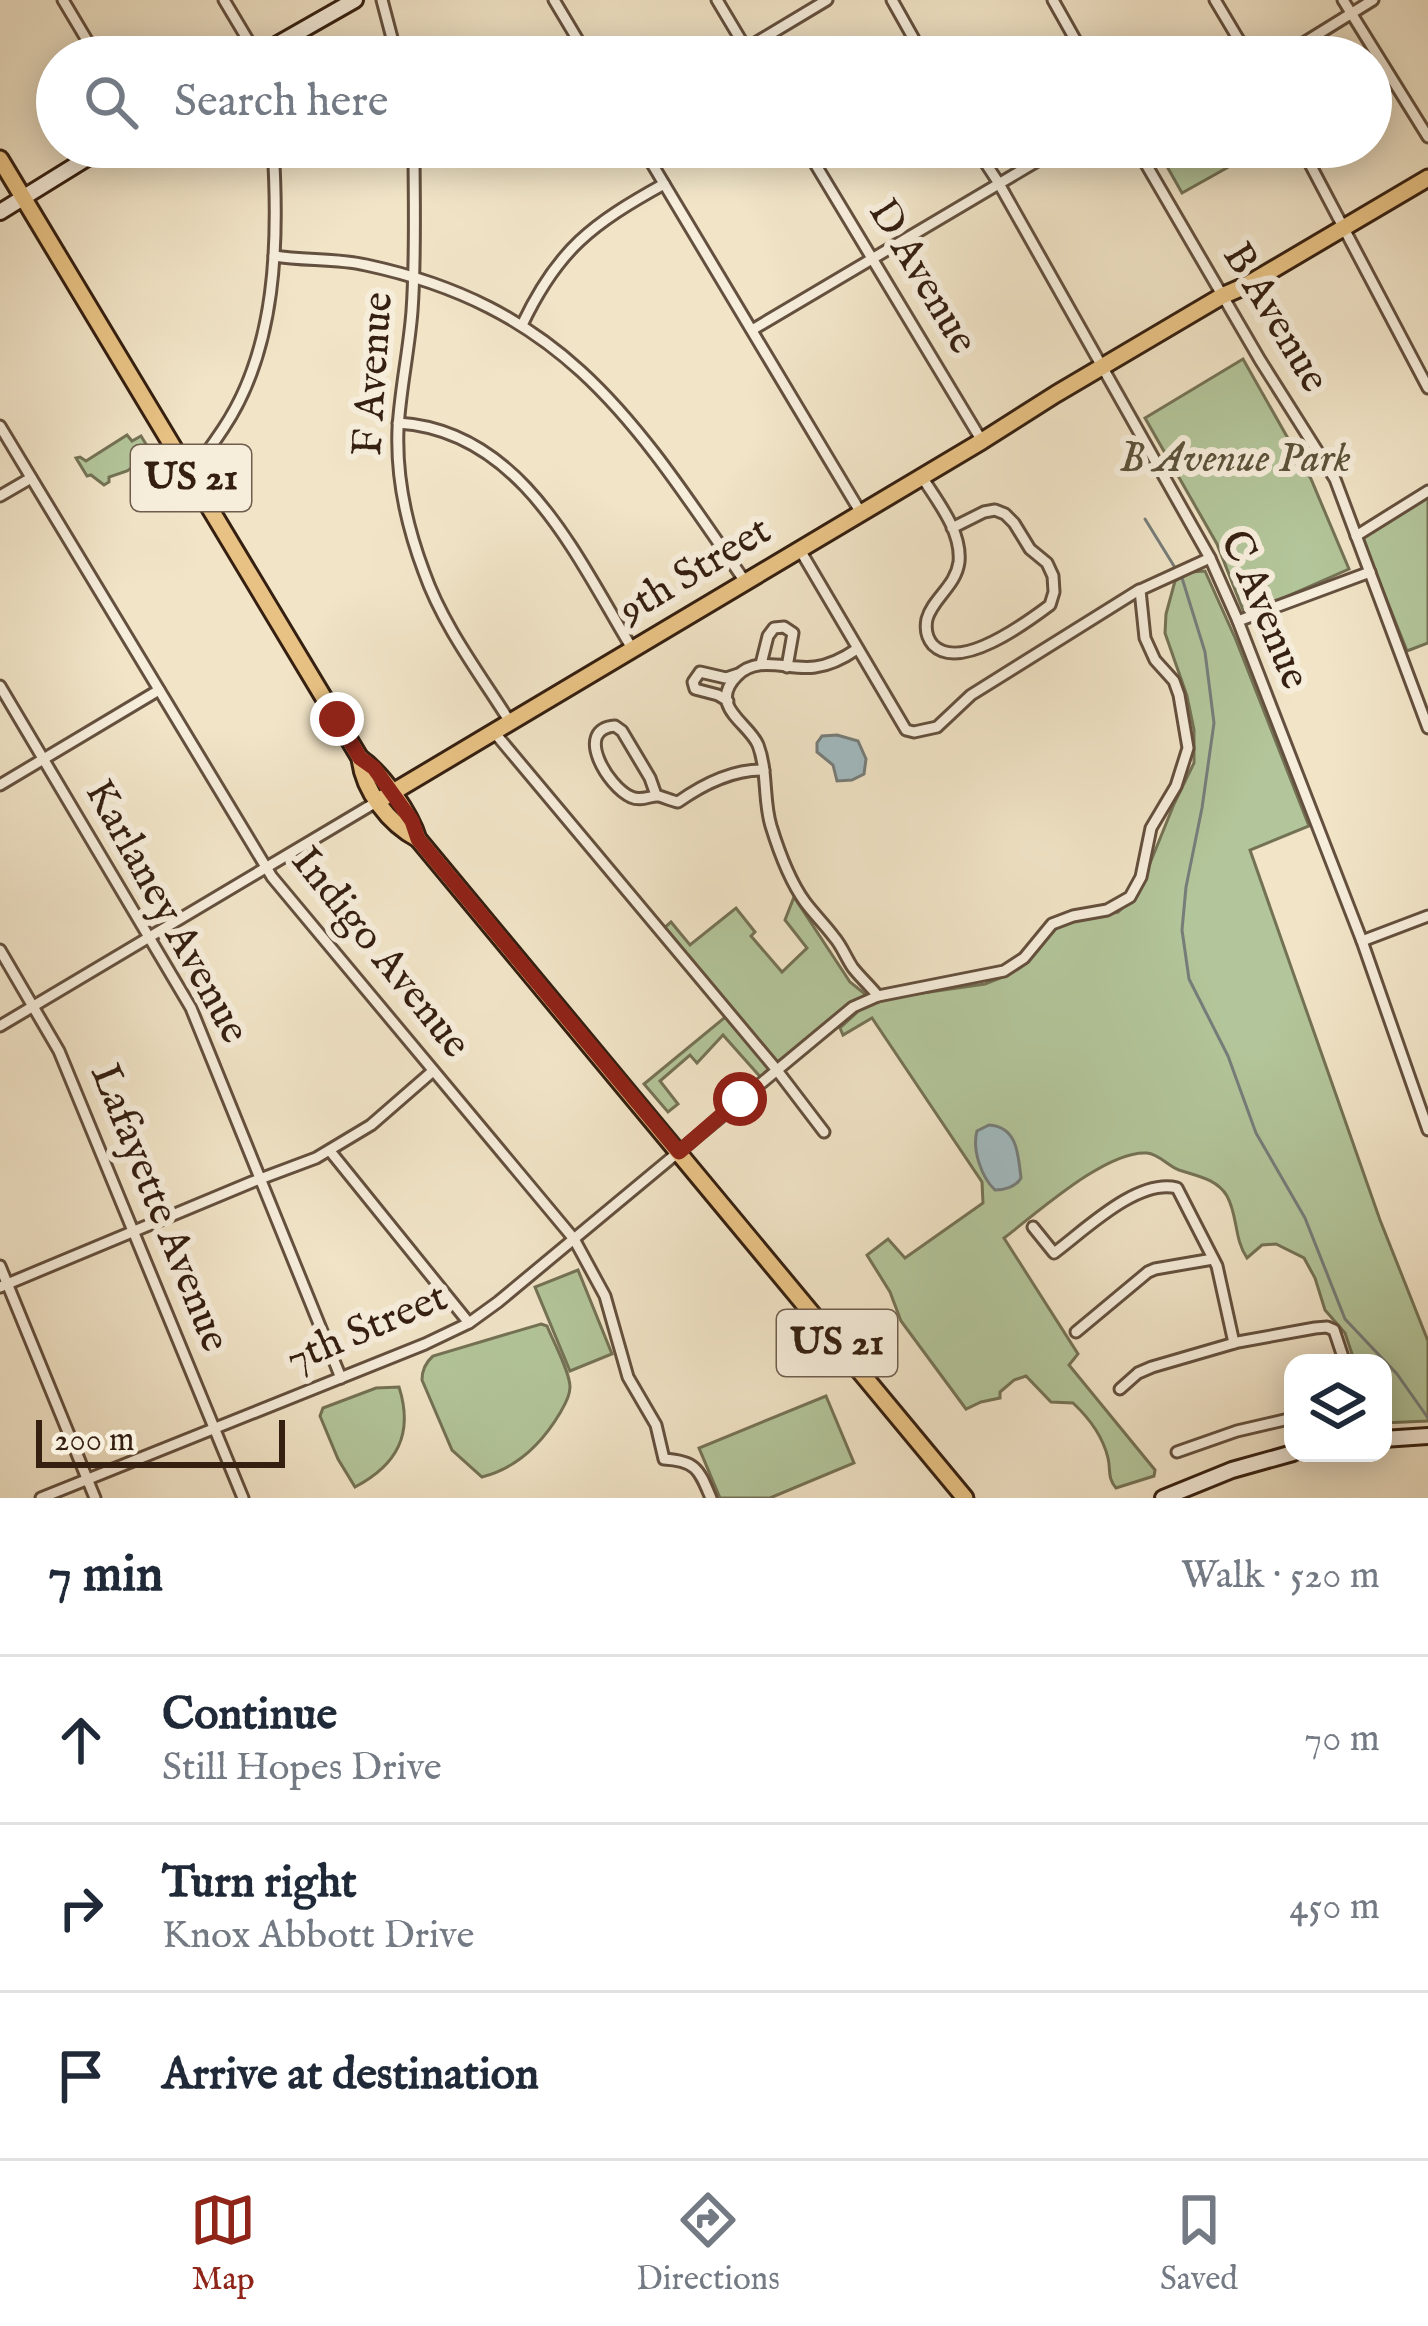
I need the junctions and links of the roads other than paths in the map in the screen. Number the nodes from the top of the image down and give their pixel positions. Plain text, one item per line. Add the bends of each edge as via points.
1 (63, 0) edge
2 (224, 0) edge
3 (355, 0) edge
4 (382, 0) edge
5 (554, 0) edge
6 (717, 0) edge
7 (827, 0) edge
8 (892, 0) edge
9 (1053, 0) edge
10 (1216, 0) edge
11 (1343, 0) edge
12 (1373, 0) edge
13 (1352, 14) junction
14 (85, 36) edge
15 (245, 36) edge
16 (293, 36) edge
17 (391, 36) edge
18 (575, 36) edge
19 (739, 36) edge
20 (774, 36) edge
21 (913, 36) edge
22 (1073, 36) edge
23 (1237, 36) edge
24 (1316, 36) edge
25 (1366, 36) edge
26 (1392, 79) edge
27 (1428, 137) edge
28 (0, 159) edge
29 (71, 168) edge
30 (273, 168) edge
31 (414, 168) edge
32 (654, 168) edge
33 (817, 168) edge
34 (989, 168) edge
35 (1023, 168) edge
36 (1148, 168) edge
37 (1312, 168) edge
38 (1428, 178) edge
39 (998, 182) junction
40 (664, 184) junction
41 (23, 198) junction
42 (0, 212) edge
43 (1343, 227) junction
44 (274, 256) junction
45 (871, 258) junction
46 (414, 278) junction
47 (1222, 296) junction
48 (521, 325) junction
49 (752, 331) junction
50 (1102, 368) junction
51 (1428, 388) edge
52 (398, 423) junction
53 (0, 426) edge
54 (982, 441) junction
55 (187, 470) junction
56 (922, 477) junction
57 (31, 478) junction
58 (1428, 491) edge
59 (0, 496) edge
60 (861, 513) junction
61 (952, 528) junction
62 (1357, 536) junction
63 (800, 550) junction
64 (1210, 558) junction
65 (1370, 572) junction
66 (744, 580) junction
67 (1140, 590) junction
68 (1238, 621) junction
69 (857, 649) junction
70 (633, 650) junction
71 (761, 664) junction
72 (787, 667) junction
73 (738, 674) junction
74 (0, 686) edge
75 (159, 690) junction
76 (728, 701) junction
77 (510, 722) junction
78 (1428, 728) edge
79 (494, 732) junction
80 (43, 760) junction
81 (764, 770) junction
82 (0, 785) edge
83 (656, 795) junction
84 (384, 797) junction
85 (266, 868) junction
86 (1428, 916) edge
87 (148, 938) junction
88 (1362, 941) junction
89 (0, 950) edge
90 (878, 996) junction
91 (34, 1006) junction
92 (0, 1026) edge
93 (776, 1069) junction
94 (433, 1071) junction
95 (1428, 1130) edge
96 (824, 1132) dead end
97 (330, 1151) junction
98 (679, 1152) junction
99 (260, 1179) junction
100 (1033, 1227) dead end
101 (134, 1232) junction
102 (574, 1239) junction
103 (1213, 1259) junction
104 (0, 1266) edge
105 (4, 1285) edge
106 (469, 1323) junction
107 (1076, 1332) dead end
108 (1234, 1343) junction
109 (1342, 1354) edge
110 (340, 1378) junction
111 (1120, 1389) dead end
112 (1284, 1420) edge
113 (214, 1428) junction
114 (1428, 1436) edge
115 (1392, 1438) edge
116 (1177, 1452) dead end
117 (1284, 1455) edge
118 (88, 1479) junction
119 (41, 1498) edge
120 (95, 1498) edge
121 (243, 1498) edge
122 (711, 1498) edge
123 (965, 1498) edge
124 (1162, 1498) edge

1 - 14 street
2 - 15 street
3 - 16 main road
4 - 17 street
5 - 18 street
6 - 19 street
7 - 20 street
8 - 21 street
9 - 22 street
10 - 23 street
11 - 13 street
12 - 13 street
13 - 24 street
13 - 25 street
26 - 27 street
28 - 41 main road, US 21
29 - 41 main road
30 - 44 street
31 - 46 street, F Avenue
32 - 40 street
33 - 45 street, D Avenue
34 - 39 street, C Avenue
35 - 39 street
36 - 47 street, B Avenue
37 - 43 street
38 - 43 main road, 9th Street
39 - 45 street
39 - 50 street, C Avenue
40 - 48 street via 575,243
40 - 49 street
41 - 42 main road
41 - 55 main road, US 21
43 - 47 main road, 9th Street
43 - 51 street
44 - 46 street
44 - 55 street via 243,392 210,450
45 - 49 street
45 - 54 street, D Avenue
46 - 48 street via 454,289
46 - 52 street, F Avenue
47 - 50 main road, 9th Street
47 - 62 street, B Avenue via 1335,479
48 - 66 street via 589,377 637,428
49 - 60 street
50 - 54 main road, 9th Street
50 - 64 street, C Avenue
52 - 70 street via 470,442 535,496
52 - 77 street, F Avenue via 400,480 423,571
53 - 57 street, Indigo Avenue
54 - 56 main road, 9th Street
55 - 84 main road, US 21 via 360,758 374,768
56 - 60 main road, 9th Street
56 - 61 street
57 - 59 street
57 - 75 street, Indigo Avenue
58 - 62 street
60 - 63 main road, 9th Street
61 - 61 street via 959,562 926,626 936,648 965,653 1050,605 1053,575 1004,514 984,512
62 - 65 street, B Avenue
63 - 66 main road, 9th Street
63 - 69 street
64 - 67 street
64 - 68 street, C Avenue
65 - 68 street
65 - 78 street, B Avenue
66 - 70 main road, 9th Street
67 - 69 street via 971,695 929,731 906,730
67 - 90 street via 1145,638 1174,681 1188,748 1130,897 1052,924 1004,971
68 - 88 street, C Avenue
69 - 72 street via 826,665
70 - 77 main road, 9th Street
71 - 72 street
71 - 72 street via 768,636 784,627 793,633
71 - 73 street
73 - 76 street
73 - 76 street via 700,671 692,682
74 - 80 street, Karlaney Avenue
75 - 80 street
75 - 85 street, Indigo Avenue
76 - 81 street via 754,736
77 - 79 main road, 9th Street
79 - 84 main road, 9th Street
79 - 93 street
80 - 82 street
80 - 87 street, Karlaney Avenue
81 - 83 street via 717,781 678,802
81 - 90 street via 770,822 802,898
83 - 83 street via 631,797 616,785 593,746 600,730 622,731
84 - 85 street, 9th Street
84 - 98 main road, US 21 via 412,821 418,839
85 - 87 street, 9th Street
85 - 94 street, Indigo Avenue
86 - 88 street
87 - 91 street, 9th Street
87 - 99 street, Karlaney Avenue via 199,1026
88 - 95 street, C Avenue
89 - 91 street, Lafayette Avenue
90 - 93 street, 7th Street via 853,1006
91 - 92 street, 9th Street
91 - 101 street, Lafayette Avenue
93 - 96 street
93 - 98 street, 7th Street
94 - 97 street
94 - 102 street, Indigo Avenue
97 - 99 street
97 - 106 street
98 - 102 street, 7th Street
98 - 123 main road, US 21
99 - 101 street
99 - 110 street, Karlaney Avenue
100 - 103 street via 1054,1253 1135,1193 1166,1185 1181,1193
101 - 105 street
101 - 113 street, Lafayette Avenue
102 - 106 street, 7th Street
102 - 122 street, Indigo Avenue via 604,1296 664,1459 694,1466
103 - 107 street via 1148,1272
103 - 108 street
104 - 105 street
105 - 118 street
106 - 110 street, 7th Street
108 - 109 street via 1328,1327
108 - 111 street via 1138,1372
110 - 113 street, 7th Street
112 - 116 street
113 - 118 street, 7th Street
113 - 121 street, Lafayette Avenue
114 - 115 main road
117 - 124 main road
118 - 119 street, 7th Street
118 - 120 street

